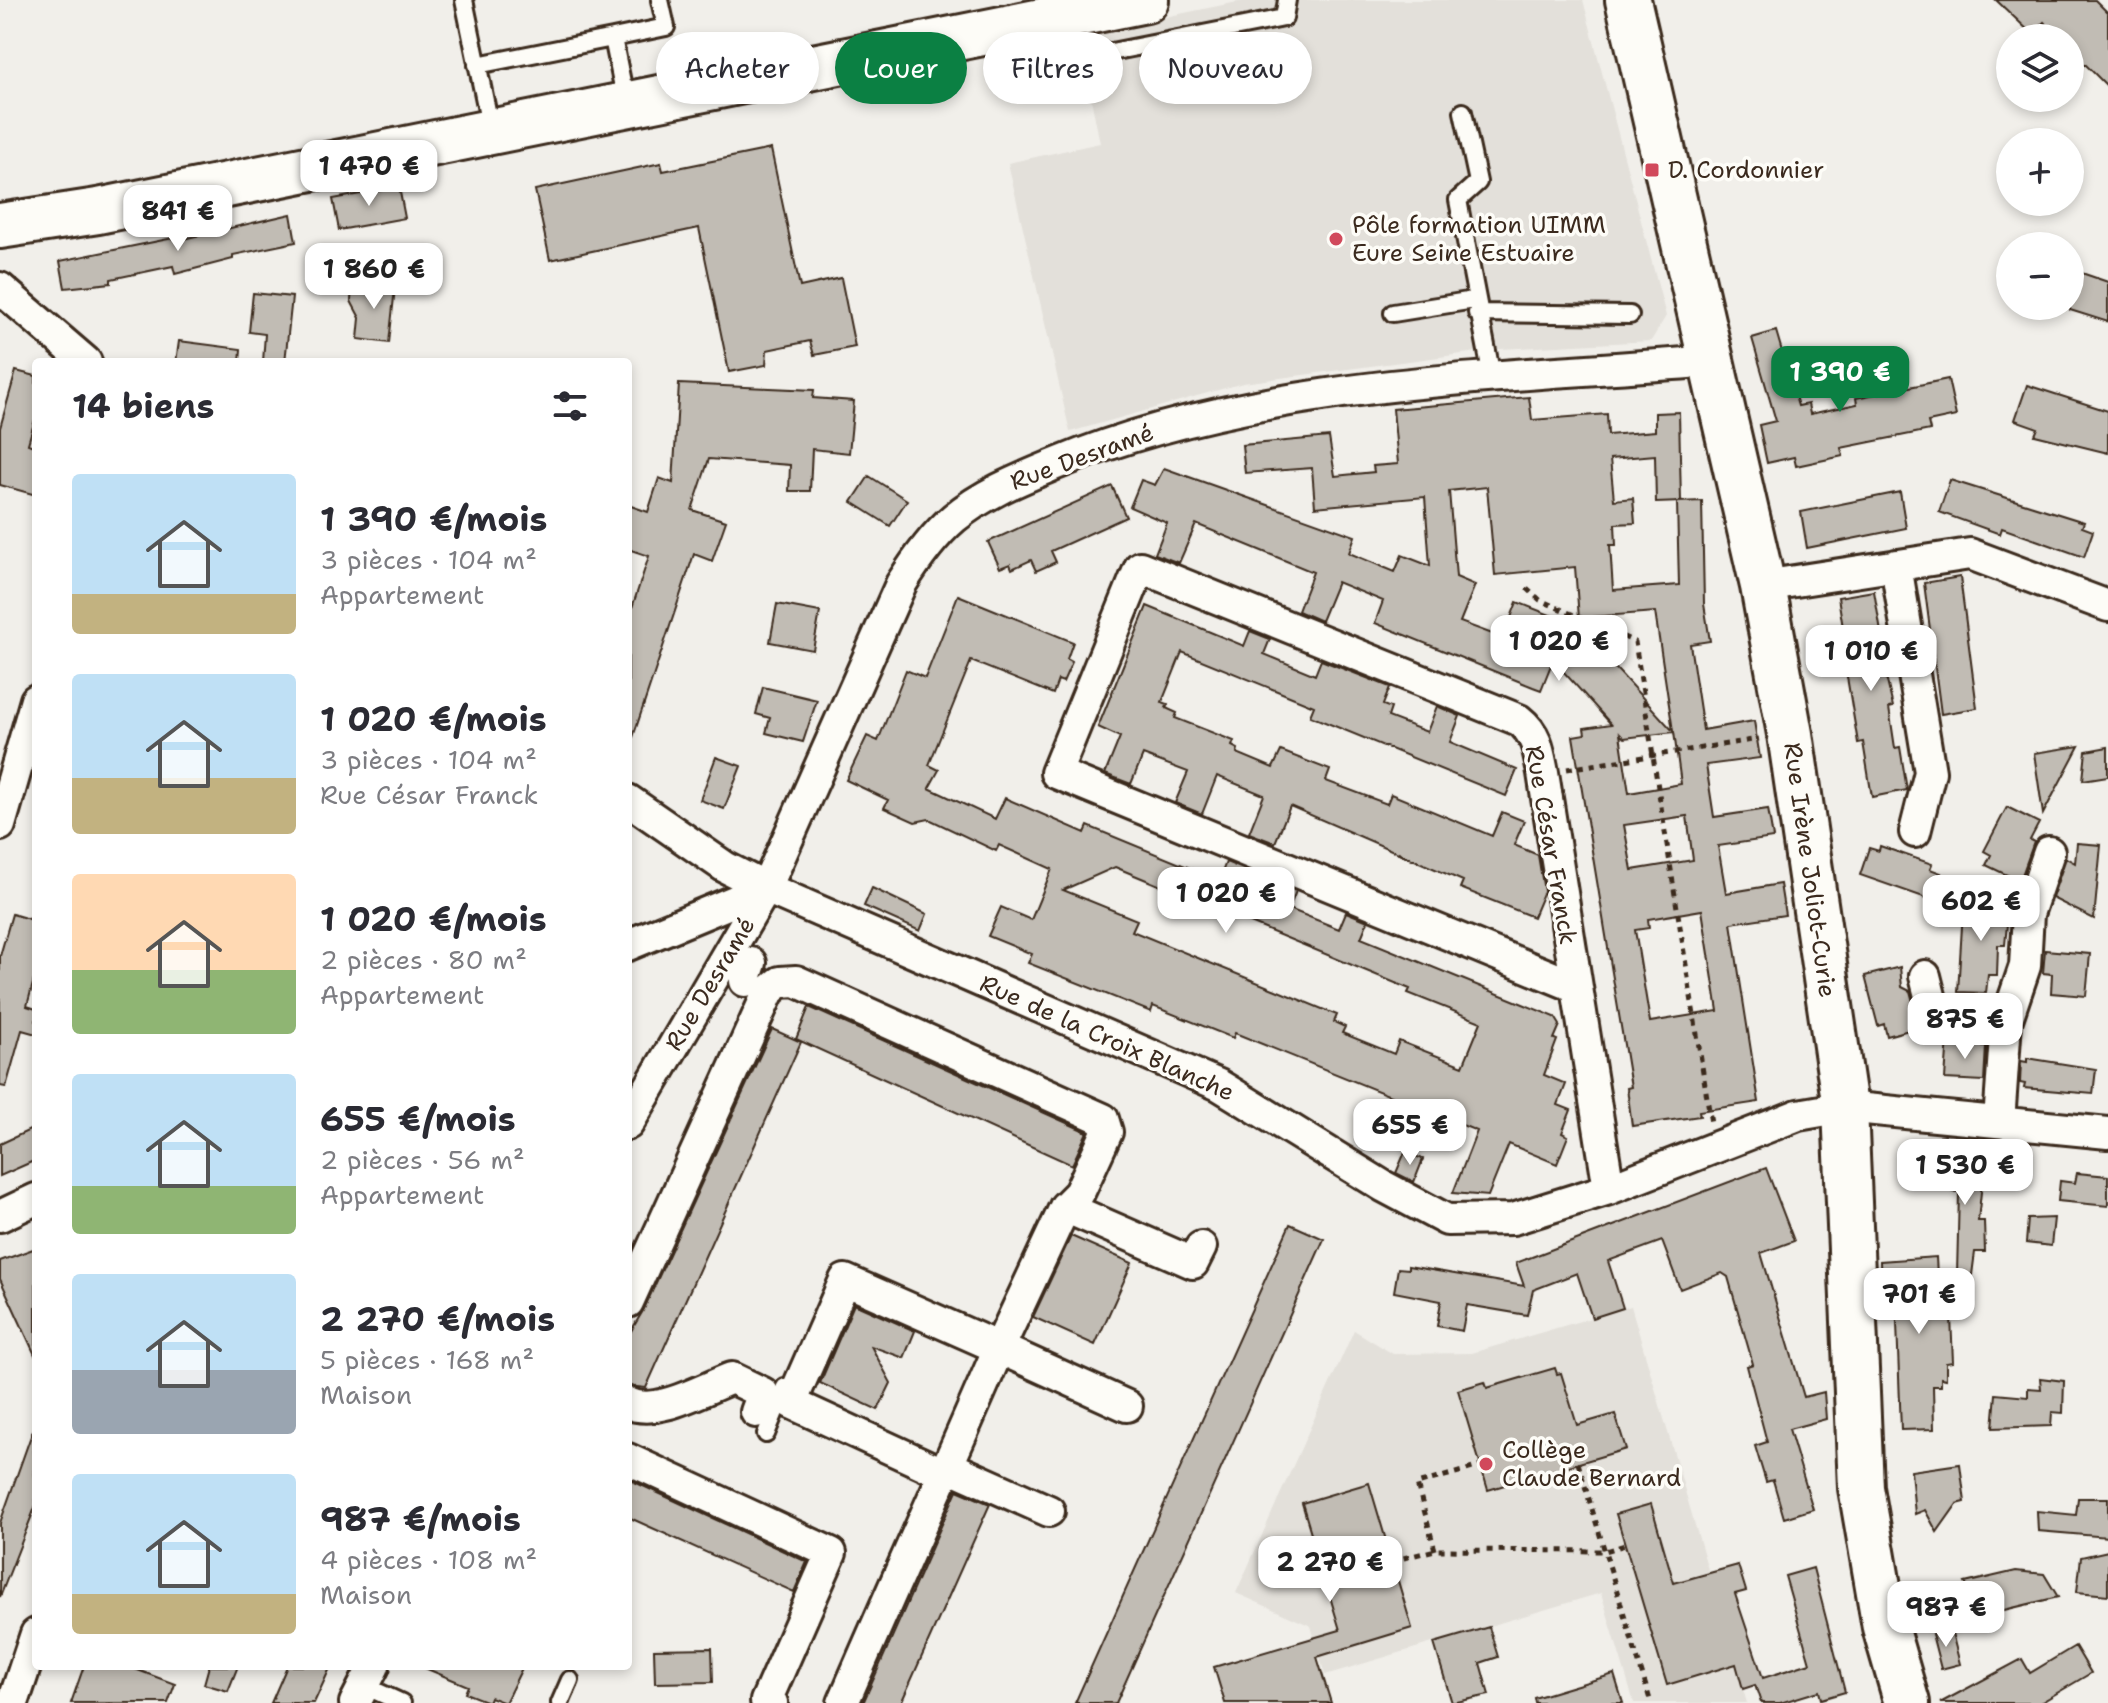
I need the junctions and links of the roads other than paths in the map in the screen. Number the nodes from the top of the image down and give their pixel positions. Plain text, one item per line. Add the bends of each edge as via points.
1 (464, 0) edge
2 (660, 0) edge
3 (1146, 0) edge
4 (1287, 0) edge
5 (1628, 0) edge
6 (613, 38) junction
7 (1123, 50) edge
8 (477, 65) junction
9 (627, 105) junction
10 (1463, 112) dead end
11 (491, 132) junction
12 (0, 226) edge
13 (0, 288) edge
14 (1476, 306) junction
15 (1393, 313) dead end
16 (1630, 315) dead end
17 (81, 358) edge
18 (1714, 361) junction
19 (1492, 377) junction
20 (1896, 565) junction
21 (1763, 586) junction
22 (2108, 606) edge
23 (32, 714) edge
24 (632, 803) edge
25 (0, 825) edge
26 (1915, 832) dead end
27 (2049, 852) dead end
28 (766, 888) junction
29 (632, 943) edge
30 (1925, 976) dead end
31 (1574, 986) junction
32 (2006, 1022) junction
33 (1845, 1107) junction
34 (632, 1117) edge
35 (1999, 1122) junction
36 (2108, 1133) edge
37 (1609, 1189) junction
38 (32, 1201) edge
39 (1065, 1207) junction
40 (0, 1216) edge
41 (1201, 1247) dead end
42 (828, 1287) dead end
43 (632, 1293) edge
44 (999, 1348) junction
45 (632, 1404) edge
46 (1127, 1406) dead end
47 (761, 1423) joint
48 (632, 1461) edge
49 (946, 1470) junction
50 (1049, 1511) dead end
51 (32, 1646) edge
52 (570, 1680) dead end
53 (364, 1685) edge
54 (13, 1703) edge
55 (402, 1703) edge
56 (560, 1703) edge
57 (772, 1703) edge
58 (843, 1703) edge
59 (1907, 1703) edge

1 - 8 lane
2 - 6 lane via 666,27
3 - 9 street
4 - 7 lane via 1284,18
5 - 18 street, Rue Irène Joliot-Curie
6 - 8 lane
6 - 9 lane
8 - 11 lane
9 - 11 street
10 - 14 lane via 1478,182 1458,200
11 - 12 street
13 - 17 street
14 - 15 lane
14 - 16 lane
14 - 19 lane
18 - 19 street, Rue Desramé
18 - 21 street, Rue Irène Joliot-Curie
19 - 28 street, Rue Desramé via 1396,385 1165,427 1082,453 998,488 954,518 923,550 901,584
20 - 21 street
20 - 22 street via 1970,554
20 - 26 street via 1930,772
21 - 33 street, Rue Irène Joliot-Curie
23 - 25 street
24 - 28 street, Rue de la Croix Blanche via 725,867
27 - 32 street via 2028,914 2025,966
28 - 29 street
28 - 34 street, Rue Desramé
28 - 37 street, Rue de la Croix Blanche via 1219,1085 1447,1220 1513,1219
30 - 32 street via 1936,1020
31 - 31 street, Rue César Franck via 1543,773 1534,736 1519,720 1140,567 1056,773
31 - 37 street, Rue César Franck
32 - 35 street
33 - 35 street, Rue de la Croix Blanche
33 - 37 street, Rue de la Croix Blanche via 1798,1115
33 - 59 street, Rue Irène Joliot-Curie via 1861,1488 1885,1627
35 - 36 street, Rue de la Croix Blanche
38 - 40 street
39 - 41 street via 1193,1263
39 - 43 street via 1079,1193 1107,1132 1103,1119 796,981 780,982 769,991
39 - 44 street
42 - 47 lane
44 - 46 street
44 - 49 street
44 - 49 street via 845,1280 791,1403
45 - 47 street via 659,1405 732,1378 763,1393
48 - 57 street via 831,1553 766,1701
49 - 50 street
49 - 58 street
51 - 54 street
52 - 56 lane
53 - 55 lane

